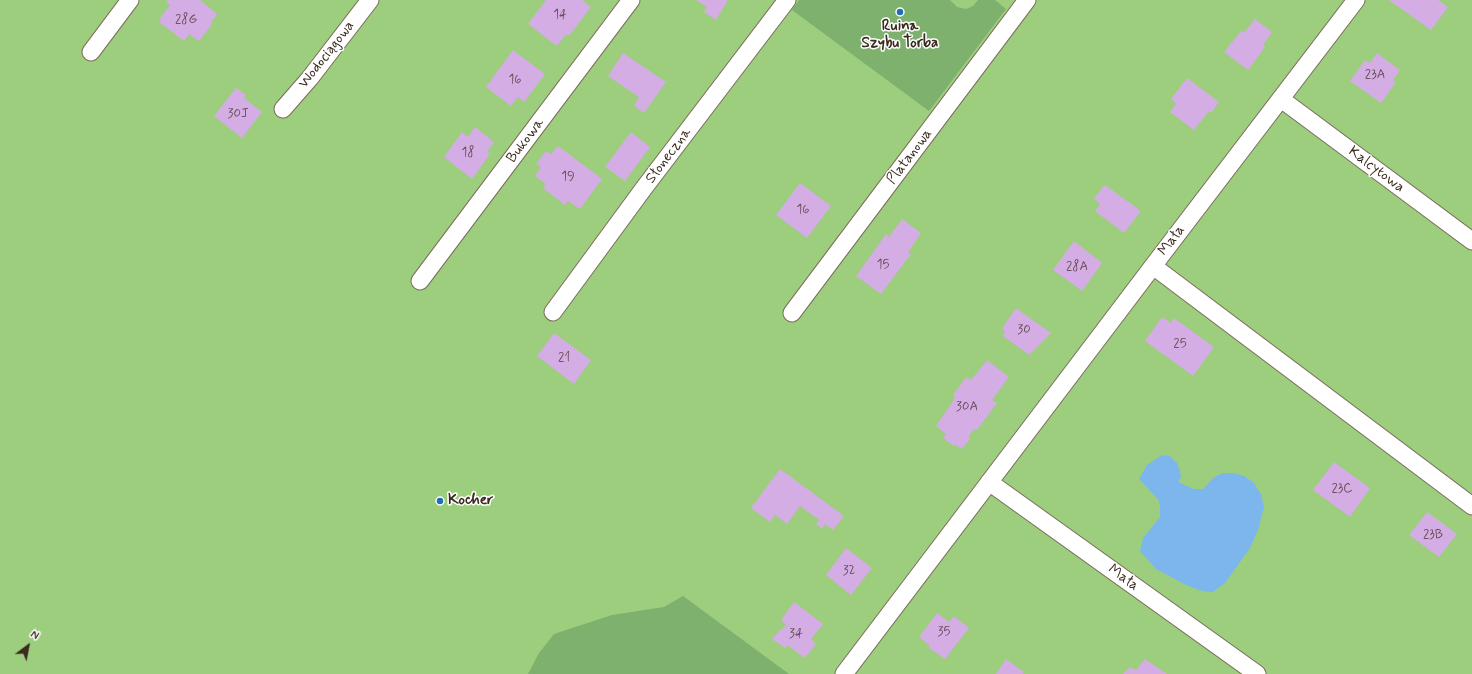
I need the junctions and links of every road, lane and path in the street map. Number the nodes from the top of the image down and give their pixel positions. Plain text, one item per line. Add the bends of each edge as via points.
1 (130, 0) edge
2 (370, 0) edge
3 (631, 0) edge
4 (786, 0) edge
5 (1028, 0) edge
6 (1356, 0) edge
7 (91, 52) dead end
8 (1281, 98) junction
9 (283, 109) dead end
10 (1472, 241) edge
11 (1153, 266) junction
12 (420, 281) dead end
13 (552, 312) dead end
14 (792, 313) dead end
15 (989, 482) junction
16 (1472, 506) edge
17 (844, 674) edge
18 (1257, 674) edge

1 - 7 street
2 - 9 street, Wodociągowa
3 - 12 street, Bukowa
4 - 13 street, Słoneczna
5 - 14 street, Platanowa
6 - 8 street, Mała
8 - 10 street, Kalcytowa
8 - 11 street, Mała
11 - 15 street, Mała
11 - 16 street
15 - 17 street, Mała
15 - 18 street, Mała

